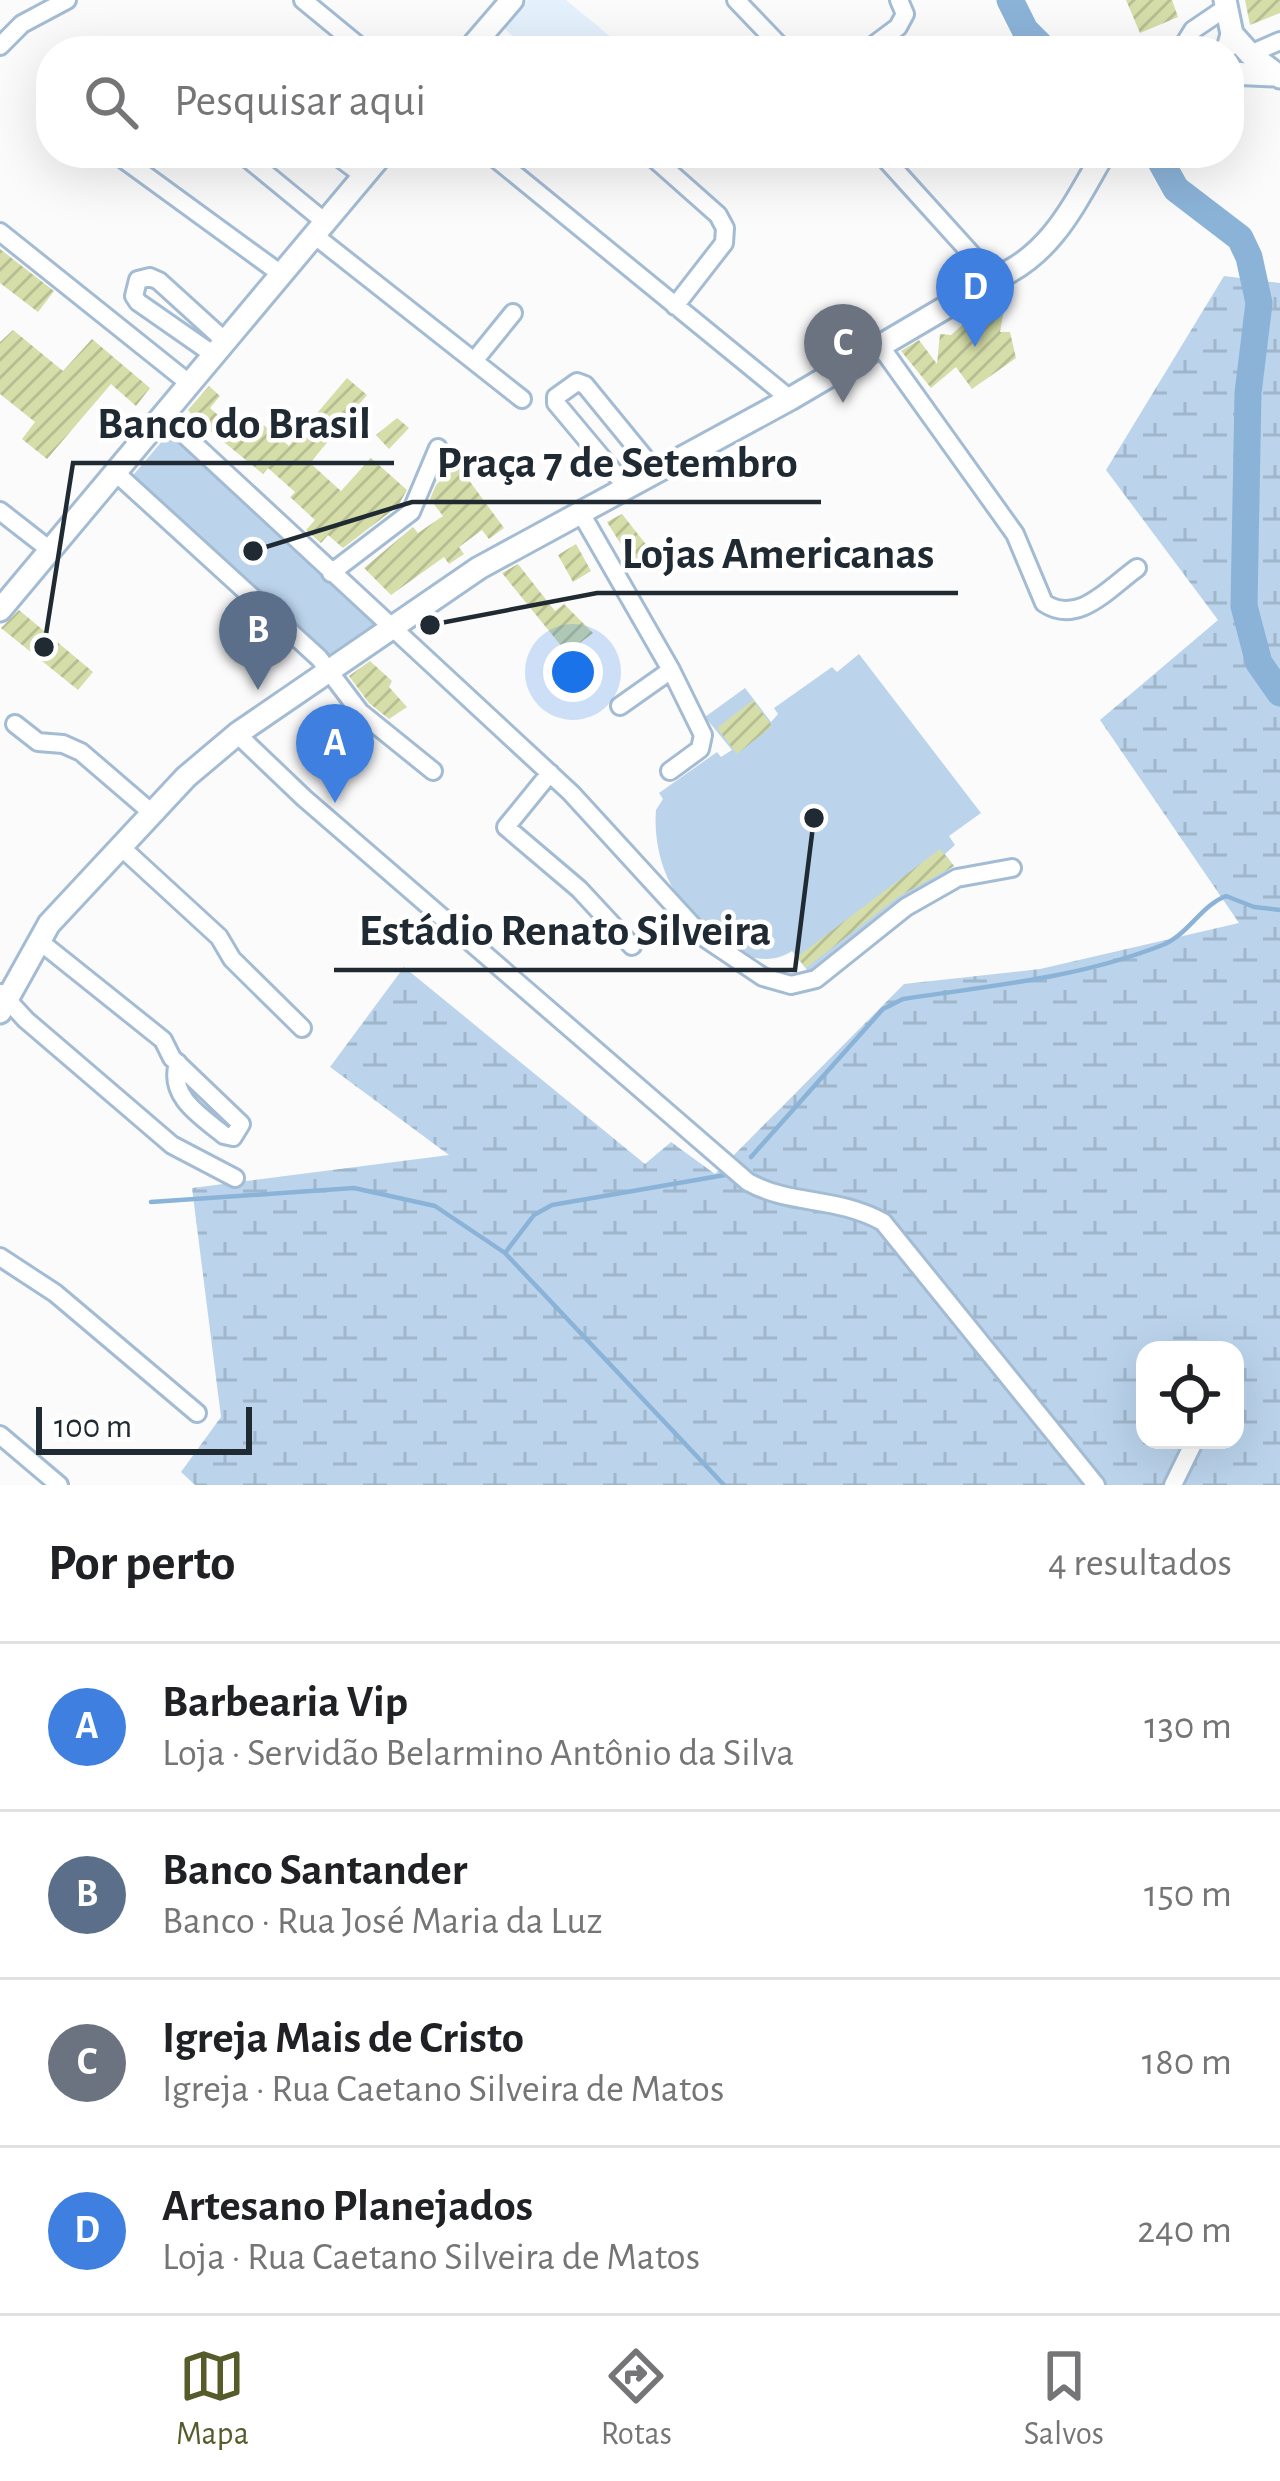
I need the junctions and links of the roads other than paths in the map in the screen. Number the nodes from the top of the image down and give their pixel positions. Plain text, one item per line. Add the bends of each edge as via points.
1 (67, 0) edge
2 (303, 0) edge
3 (512, 0) edge
4 (736, 0) edge
5 (899, 0) edge
6 (1226, 4) edge
7 (347, 36) edge
8 (481, 36) edge
9 (771, 36) edge
10 (886, 36) edge
11 (1189, 36) edge
12 (1234, 36) edge
13 (1280, 41) edge
14 (1244, 45) edge
15 (0, 46) edge
16 (1244, 52) edge
17 (1244, 74) edge
18 (1277, 76) edge
19 (136, 168) edge
20 (257, 168) edge
21 (353, 168) edge
22 (371, 168) edge
23 (507, 168) edge
24 (665, 168) edge
25 (894, 168) edge
26 (1094, 168) edge
27 (364, 176) junction
28 (320, 228) junction
29 (0, 232) edge
30 (281, 274) junction
31 (994, 279) junction
32 (675, 306) junction
33 (513, 313) dead end
34 (881, 347) junction
35 (220, 348) junction
36 (474, 361) junction
37 (190, 383) junction
38 (522, 399) dead end
39 (790, 399) junction
40 (163, 415) junction
41 (438, 448) dead end
42 (115, 472) junction
43 (657, 473) junction
44 (628, 489) junction
45 (0, 511) edge
46 (582, 514) junction
47 (50, 550) junction
48 (1137, 568) dead end
49 (331, 573) junction
50 (0, 610) edge
51 (389, 628) junction
52 (328, 669) junction
53 (671, 670) junction
54 (620, 706) dead end
55 (15, 724) dead end
56 (237, 734) junction
57 (433, 771) dead end
58 (670, 771) dead end
59 (550, 773) junction
60 (152, 813) junction
61 (122, 847) junction
62 (1012, 868) dead end
63 (38, 940) junction
64 (632, 946) dead end
65 (2, 1001) edge
66 (302, 1028) dead end
67 (178, 1063) dead end
68 (235, 1178) dead end
69 (0, 1257) edge
70 (197, 1413) dead end
71 (0, 1435) edge
72 (1191, 1449) edge
73 (59, 1485) edge
74 (1096, 1485) edge
75 (1173, 1485) edge

1 - 15 street
2 - 7 street
3 - 8 main road
4 - 9 street
5 - 10 street via 905,14
6 - 11 street
6 - 12 main road
13 - 14 street
16 - 18 main road
17 - 18 main road
19 - 30 street
20 - 28 street
21 - 27 street
22 - 27 main road
23 - 32 street
24 - 32 street via 725,228 724,243
25 - 31 street
26 - 31 main road via 1049,239 1023,267
27 - 28 main road
28 - 30 main road
28 - 36 street
29 - 37 street
30 - 35 main road
31 - 34 main road
32 - 39 street
33 - 36 street
34 - 39 main road
34 - 48 street via 1015,534 1044,603 1077,611
35 - 35 street via 160,281 138,280 138,302
35 - 37 main road
36 - 38 street
37 - 40 main road
39 - 43 main road
40 - 42 main road
40 - 49 street
41 - 49 street via 411,512
42 - 47 main road
42 - 52 street
43 - 44 main road
43 - 44 street via 578,382 556,397 558,406
44 - 46 main road
45 - 47 street
46 - 51 main road
46 - 53 street
47 - 50 main road
49 - 51 street
51 - 52 main road
51 - 59 street
52 - 56 main road
52 - 57 street via 360,712
53 - 54 street
53 - 58 street via 704,743
55 - 60 street via 38,742 81,752
56 - 60 main road
56 - 74 street via 748,1182 852,1206 895,1232
59 - 62 street via 702,936 763,977 791,985 816,979 957,878
59 - 64 street via 506,827
60 - 61 main road
61 - 63 main road
61 - 66 street
63 - 65 main road
63 - 67 street via 163,1040
65 - 68 street via 172,1145
69 - 70 street
71 - 73 street
72 - 75 street

